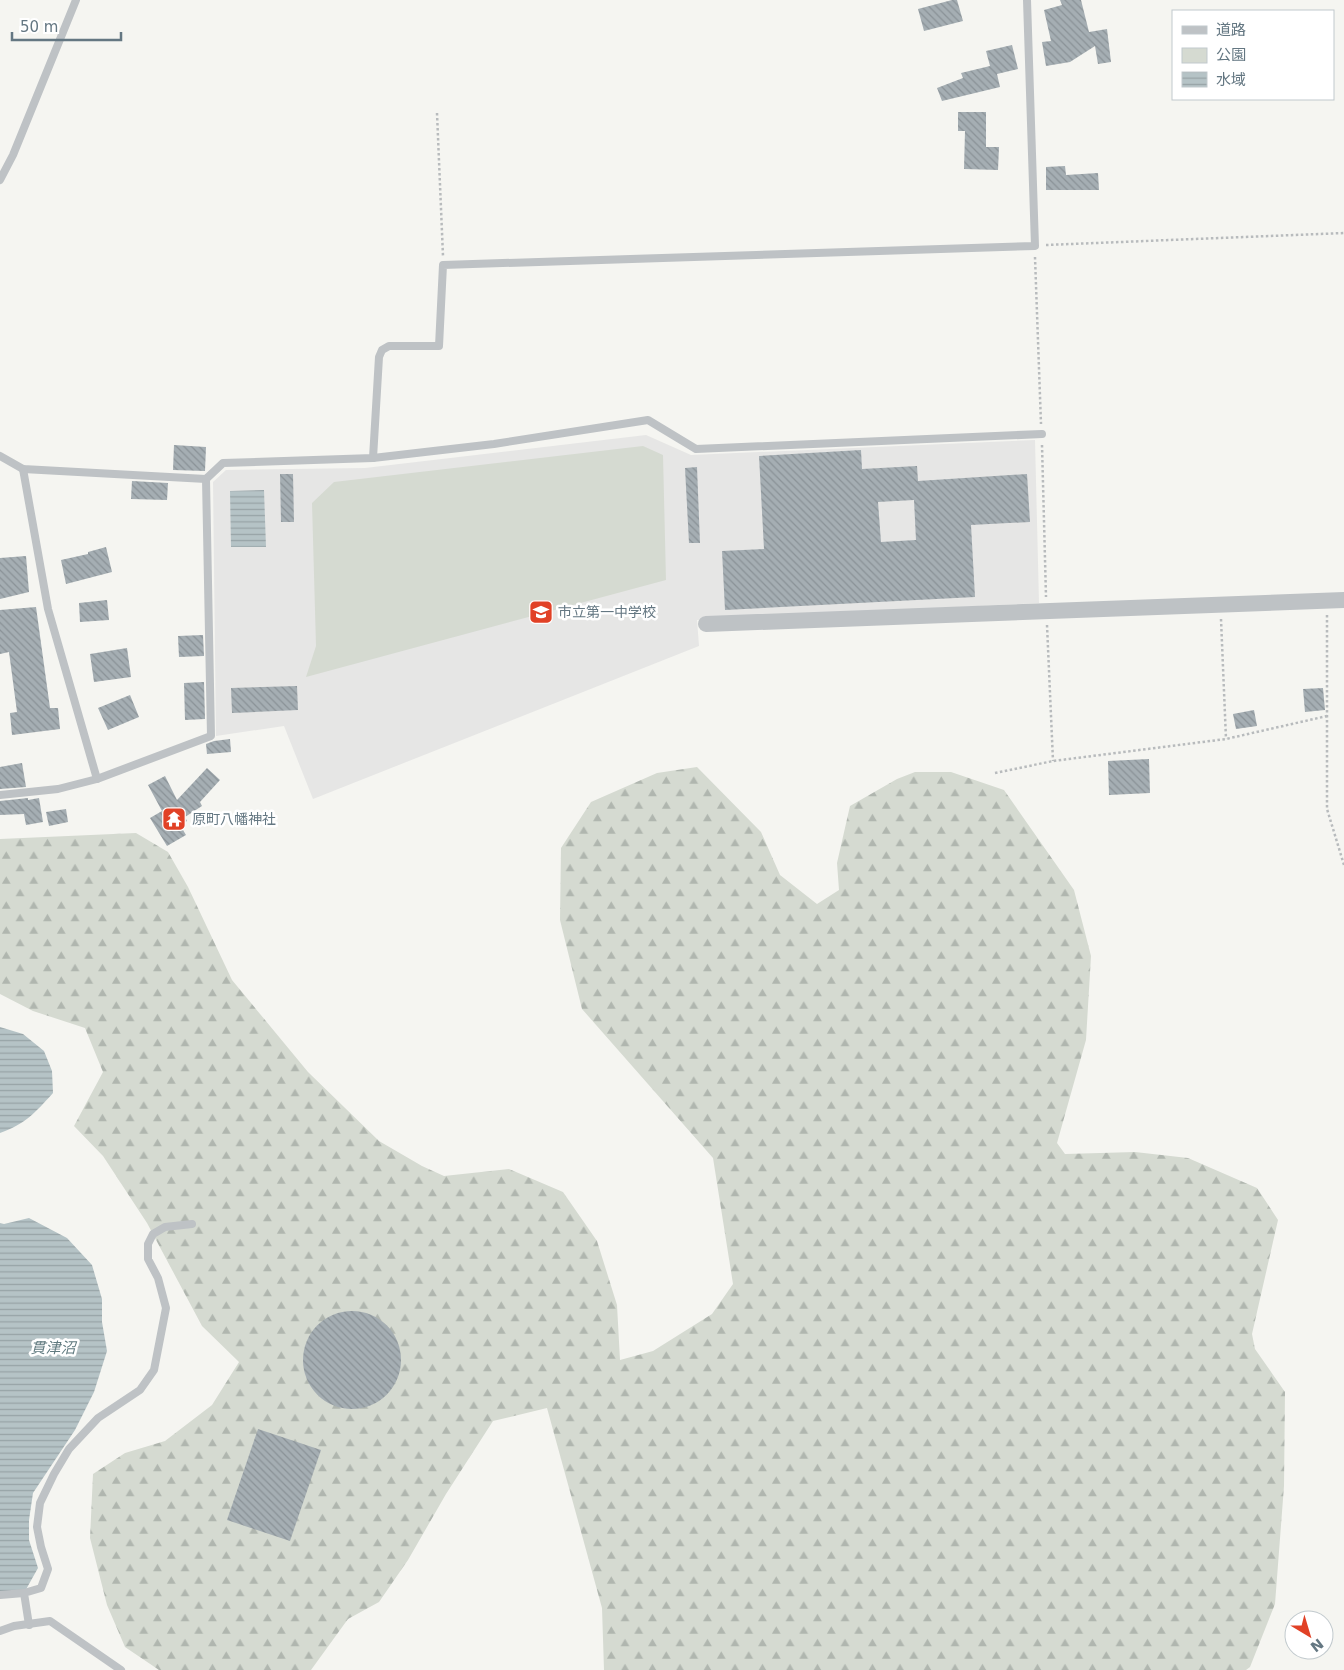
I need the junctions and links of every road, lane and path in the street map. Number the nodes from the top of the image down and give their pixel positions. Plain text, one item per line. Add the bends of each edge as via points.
1 (76, 0) edge
2 (1017, 0) edge
3 (1027, 1) edge
4 (438, 113) dead end
5 (0, 180) edge
6 (1344, 233) edge
7 (1035, 246) junction
8 (444, 265) junction
9 (1042, 434) dead end
10 (0, 456) edge
11 (373, 458) junction
12 (23, 469) junction
13 (206, 479) junction
14 (1344, 600) edge
15 (1328, 601) junction
16 (1221, 605) junction
17 (1047, 611) junction
18 (706, 624) dead end
19 (1328, 716) junction
20 (1226, 739) junction
21 (1052, 761) junction
22 (995, 773) dead end
23 (97, 779) junction
24 (0, 795) edge
25 (1344, 865) edge
26 (192, 1224) dead end
27 (24, 1594) junction
28 (0, 1595) edge
29 (29, 1624) junction
30 (0, 1631) edge
31 (120, 1670) edge

1 - 5 lane
2 - 3 lane
3 - 7 lane
4 - 8 path
6 - 7 path
7 - 8 lane
8 - 11 lane via 439,346 389,346 379,357
9 - 11 lane via 696,449 648,420 494,444
10 - 12 lane
11 - 13 lane via 223,463
12 - 13 lane
12 - 23 lane via 48,610
13 - 23 lane via 212,736
14 - 15 street
15 - 16 street
15 - 19 path
16 - 17 street
16 - 20 path
17 - 18 street
17 - 21 path
19 - 20 path
19 - 25 path via 1327,809
20 - 21 path
21 - 22 path
23 - 24 lane via 58,789
26 - 27 lane via 165,1227 153,1234 148,1244 148,1259 158,1278 166,1308 154,1370 140,1390 98,1418 69,1448 40,1503 37,1527 48,1570 41,1588
27 - 28 lane
27 - 29 lane
29 - 30 lane
29 - 31 lane via 50,1621

